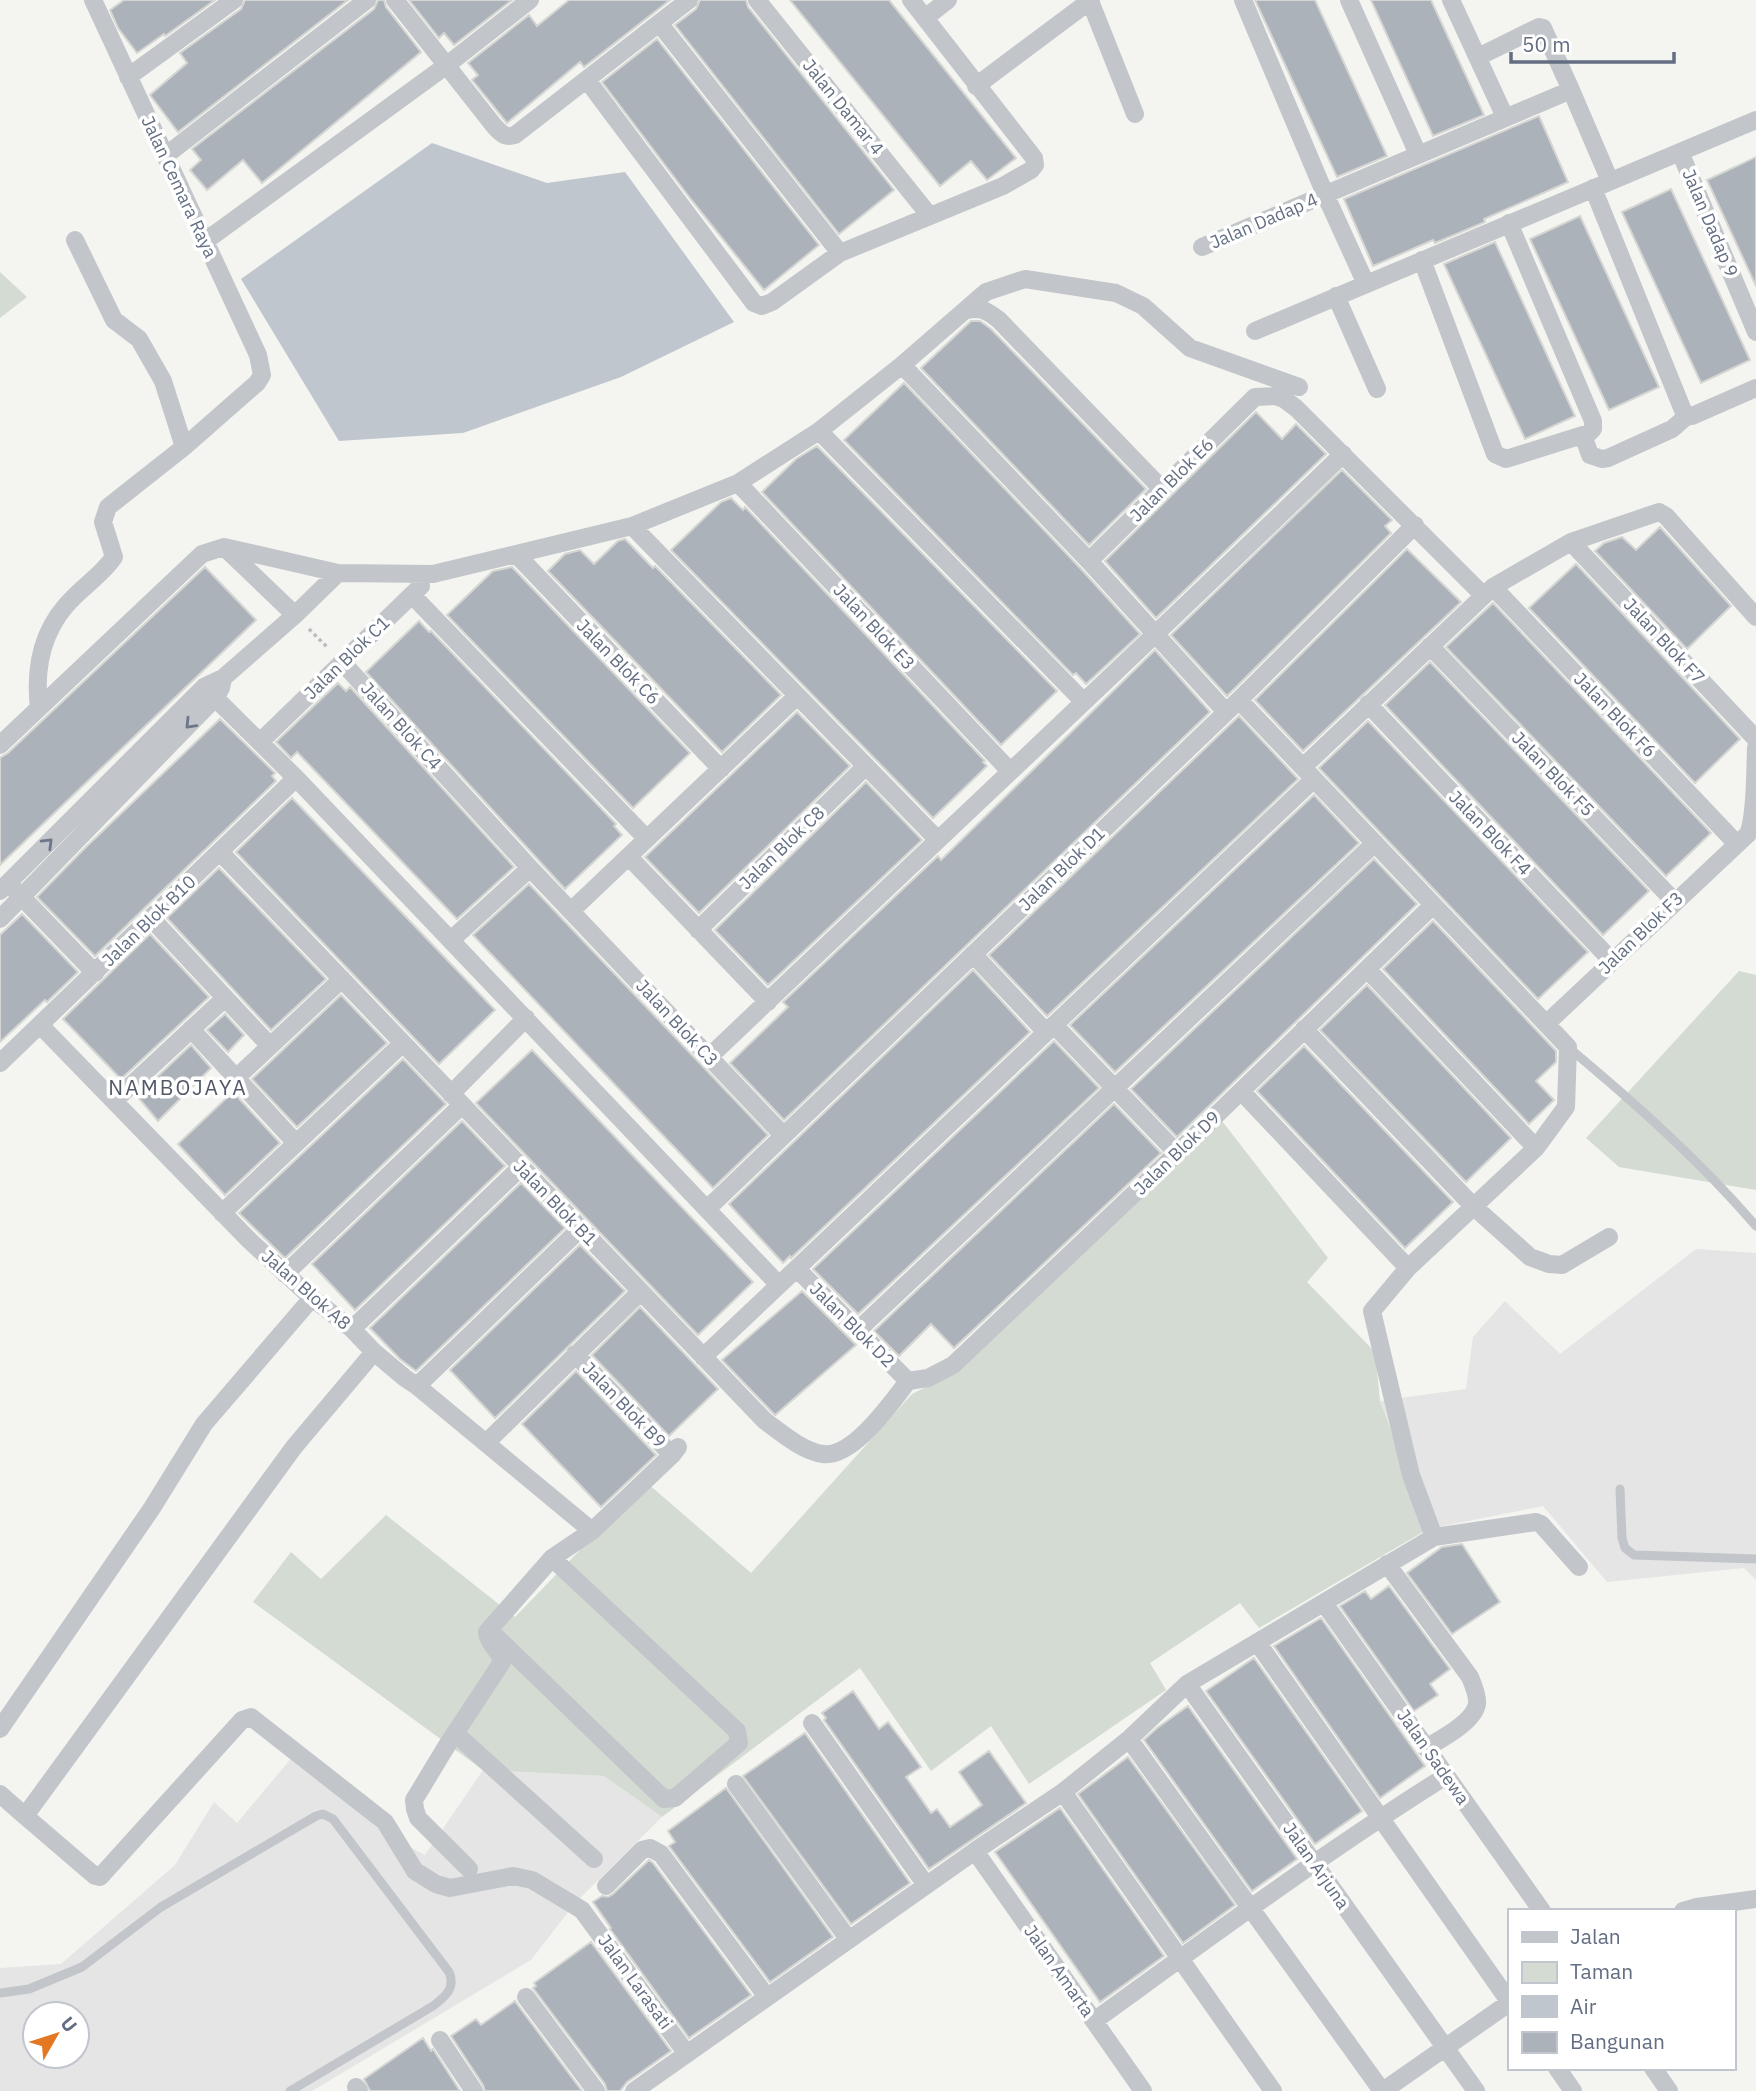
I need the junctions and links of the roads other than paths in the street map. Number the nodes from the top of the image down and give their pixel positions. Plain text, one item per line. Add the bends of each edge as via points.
1 (234, 0) edge
2 (367, 0) edge
3 (396, 0) edge
4 (689, 0) edge
5 (757, 0) edge
6 (911, 0) edge
7 (948, 0) edge
8 (1091, 0) edge
9 (1243, 0) edge
10 (1349, 0) edge
11 (1451, 0) edge
12 (526, 1) edge
13 (100, 3) edge
14 (925, 18) junction
15 (659, 23) junction
16 (1478, 57) junction
17 (447, 65) junction
18 (128, 77) junction
19 (587, 80) junction
20 (976, 86) junction
21 (1570, 90) junction
22 (1135, 114) dead end
23 (1505, 117) junction
24 (1756, 120) edge
25 (1680, 152) junction
26 (1418, 154) junction
27 (165, 156) junction
28 (1602, 184) junction
29 (1325, 194) junction
30 (929, 215) junction
31 (1509, 223) junction
32 (75, 240) dead end
33 (204, 242) junction
34 (1202, 247) dead end
35 (840, 253) junction
36 (1422, 260) junction
37 (1366, 284) junction
38 (1336, 296) junction
39 (967, 310) junction
40 (1255, 331) dead end
41 (1756, 332) edge
42 (902, 365) junction
43 (1299, 387) dead end
44 (1756, 388) edge
45 (1377, 389) dead end
46 (1255, 397) joint
47 (1687, 416) junction
48 (819, 431) junction
49 (1583, 435) junction
50 (184, 447) junction
51 (1343, 454) junction
52 (737, 483) junction
53 (1163, 490) junction
54 (1415, 525) junction
55 (632, 526) junction
56 (1571, 542) junction
57 (224, 547) junction
58 (516, 554) junction
59 (1089, 561) junction
60 (338, 573) junction
61 (433, 574) junction
62 (1489, 592) junction
63 (412, 595) junction
64 (295, 615) junction
65 (1756, 618) edge
66 (1157, 635) junction
67 (1430, 646) junction
68 (342, 662) junction
69 (210, 692) junction
70 (797, 696) junction
71 (1083, 701) junction
72 (1368, 704) junction
73 (1232, 706) junction
74 (39, 708) junction
75 (1756, 739) edge
76 (261, 741) junction
77 (0, 745) edge
78 (1756, 748) edge
79 (866, 766) junction
80 (721, 769) junction
81 (1010, 771) junction
82 (1308, 773) junction
83 (296, 778) junction
84 (1754, 808) edge
85 (647, 839) junction
86 (938, 840) junction
87 (1375, 843) junction
88 (1736, 843) junction
89 (220, 852) junction
90 (629, 857) junction
91 (530, 868) junction
92 (3, 883) edge
93 (22, 898) junction
94 (1675, 902) junction
95 (1433, 905) junction
96 (571, 911) junction
97 (151, 918) junction
98 (0, 919) edge
99 (698, 930) junction
100 (451, 940) junction
101 (973, 954) junction
102 (1612, 961) junction
103 (1367, 969) junction
104 (95, 973) junction
105 (342, 979) junction
106 (225, 998) junction
107 (768, 1002) junction
108 (526, 1018) junction
109 (1546, 1024) junction
110 (41, 1026) junction
111 (191, 1029) junction
112 (1050, 1029) junction
113 (1304, 1029) junction
114 (403, 1043) junction
115 (270, 1046) junction
116 (1568, 1047) junction
117 (709, 1057) junction
118 (0, 1063) edge
119 (236, 1077) junction
120 (1115, 1089) junction
121 (1241, 1091) junction
122 (456, 1099) junction
123 (114, 1101) junction
124 (783, 1135) junction
125 (296, 1143) junction
126 (1536, 1148) junction
127 (1177, 1153) junction
128 (521, 1167) junction
129 (1473, 1206) junction
130 (707, 1209) junction
131 (222, 1213) junction
132 (1756, 1226) edge
133 (580, 1229) junction
134 (1609, 1237) dead end
135 (1408, 1268) junction
136 (797, 1269) junction
137 (285, 1274) junction
138 (779, 1285) junction
139 (640, 1292) junction
140 (312, 1298) junction
141 (352, 1329) junction
142 (857, 1331) junction
143 (374, 1352) junction
144 (575, 1354) junction
145 (703, 1357) junction
146 (908, 1381) junction
147 (418, 1386) junction
148 (486, 1443) junction
149 (1619, 1489) dead end
150 (592, 1531) junction
151 (1434, 1537) junction
152 (552, 1559) junction
153 (1756, 1559) edge
154 (1387, 1564) junction
155 (1579, 1567) dead end
156 (1324, 1602) junction
157 (489, 1630) junction
158 (1257, 1642) junction
159 (1187, 1684) junction
160 (812, 1723) dead end
161 (0, 1729) edge
162 (456, 1734) junction
163 (1129, 1739) junction
164 (1426, 1748) junction
165 (1446, 1776) junction
166 (736, 1784) dead end
167 (1063, 1792) junction
168 (0, 1794) edge
169 (25, 1816) junction
170 (1380, 1817) junction
171 (975, 1851) junction
172 (594, 1859) dead end
173 (1315, 1864) junction
174 (469, 1870) dead end
175 (926, 1885) junction
176 (606, 1886) dead end
177 (1756, 1899) edge
178 (1250, 1908) junction
179 (1541, 1909) edge
180 (1690, 1909) edge
181 (849, 1940) junction
182 (1180, 1958) junction
183 (0, 1993) edge
184 (526, 1997) dead end
185 (767, 1997) junction
186 (1508, 2001) edge
187 (1508, 2003) edge
188 (1094, 2021) junction
189 (440, 2040) dead end
190 (1446, 2048) junction
191 (687, 2054) junction
192 (1558, 2070) edge
193 (1654, 2070) edge
194 (290, 2091) edge
195 (474, 2091) edge
196 (596, 2091) edge
197 (634, 2091) edge
198 (1143, 2091) edge
199 (1273, 2091) edge
200 (1382, 2091) edge
201 (1476, 2091) edge
202 (1573, 2091) edge
203 (1669, 2091) edge

1 - 18 street
2 - 27 street
3 - 17 street
4 - 15 street
5 - 30 street, Jalan Damar 4
6 - 14 street
7 - 14 street
8 - 20 street
8 - 22 street
9 - 29 street
10 - 26 street
11 - 16 street
12 - 17 street
13 - 18 street, Jalan Cemara Raya
14 - 20 street
15 - 19 street
15 - 35 street
16 - 21 street via 1539,27
16 - 23 street
17 - 19 street via 495,127 509,137
17 - 33 street
18 - 27 street, Jalan Cemara Raya
19 - 35 street via 754,303 772,302
20 - 30 street via 1035,165 1003,186
21 - 23 street, Jalan Dadap 4
21 - 28 street
23 - 26 street, Jalan Dadap 4
24 - 25 street
25 - 28 street
25 - 41 street, Jalan Dadap 9
26 - 29 street, Jalan Dadap 4
27 - 33 street, Jalan Cemara Raya
28 - 31 street
28 - 47 street
29 - 34 street, Jalan Dadap 4
29 - 37 street
30 - 35 street
31 - 36 street
31 - 49 street via 1593,421 1593,429
32 - 50 street via 114,320 139,339 163,381
33 - 50 street, Jalan Cemara Raya via 258,355 262,375
36 - 37 street
36 - 49 street via 1495,454 1506,459
37 - 38 street
38 - 40 street
38 - 45 street
39 - 42 street
39 - 43 street via 986,292 1025,279 1116,293 1143,306 1189,348
39 - 53 street via 985,309 999,320
42 - 48 street
42 - 59 street
44 - 47 street
46 - 51 street, Jalan Blok F6 via 1284,399
46 - 53 street, Jalan Blok E6
47 - 49 street via 1672,429 1608,458 1590,455
48 - 52 street
48 - 71 street
50 - 74 street via 108,507 103,522 114,557 52,625 40,652
51 - 54 street, Jalan Blok F6
51 - 66 street
52 - 55 street
52 - 81 street, Jalan Blok E3
53 - 59 street, Jalan Blok E6
54 - 62 street, Jalan Blok F6
54 - 73 street, Jalan Blok D1
55 - 58 street
55 - 70 street
56 - 62 street
56 - 65 street via 1659,512
56 - 75 street, Jalan Blok F7
57 - 60 street
57 - 64 street
57 - 74 street via 202,554
58 - 61 street
58 - 80 street, Jalan Blok C6
59 - 66 street
60 - 61 street
60 - 64 street
61 - 63 street, Jalan Blok C1
62 - 67 street
62 - 88 street, Jalan Blok F6
63 - 68 street, Jalan Blok C1
63 - 85 street
64 - 69 street
66 - 71 street
66 - 73 street
67 - 72 street
67 - 94 street, Jalan Blok F5
68 - 76 street, Jalan Blok C1
68 - 91 street, Jalan Blok C4
69 - 76 street
92 -> 69 street
69 -> 93 street
70 - 79 street
70 - 80 street
71 - 81 street
72 - 82 street
72 - 102 street, Jalan Blok F4
73 - 82 street
73 - 101 street, Jalan Blok D1
74 - 77 street
76 - 83 street
78 - 84 street, Jalan Blok F3
79 - 86 street
79 - 99 street, Jalan Blok C8
80 - 85 street
81 - 86 street
82 - 87 street
82 - 112 street
83 - 89 street, Jalan Blok B10
83 - 100 street
84 - 88 street, Jalan Blok F3 via 1750,830
85 - 90 street
86 - 107 street
87 - 95 street
87 - 120 street
88 - 94 street, Jalan Blok F3
89 - 97 street, Jalan Blok B10
89 - 105 street, Jalan Blok B1
90 - 96 street
90 - 99 street
91 - 96 street, Jalan Blok C4
91 - 100 street
92 - 93 street
93 - 98 street
93 - 104 street
94 - 102 street, Jalan Blok F3
95 - 103 street, Jalan Blok D9
95 - 109 street
96 - 117 street, Jalan Blok C3
97 - 104 street, Jalan Blok B10
97 - 106 street
99 - 107 street
100 - 108 street
101 - 112 street
101 - 124 street, Jalan Blok D1
102 - 109 street, Jalan Blok F3
103 - 113 street, Jalan Blok D9
103 - 126 street
104 - 110 street, Jalan Blok B10
105 - 114 street, Jalan Blok B1
105 - 115 street
106 - 111 street
106 - 115 street
107 - 117 street
108 - 122 street
108 - 130 street
109 - 116 street
110 - 118 street, Jalan Blok B10
110 - 123 street, Jalan Blok A8
111 - 119 street
111 - 123 street
112 - 120 street
112 - 136 street
113 - 121 street, Jalan Blok D9
113 - 129 street
114 - 122 street, Jalan Blok B1
114 - 125 street
115 - 119 street
116 - 126 street via 1566,1107
116 - 132 lane via 1632,1101
117 - 124 street, Jalan Blok C3
119 - 125 street
120 - 127 street
120 - 142 street
121 - 127 street, Jalan Blok D9
121 - 135 street
122 - 128 street, Jalan Blok B1
122 - 137 street
123 - 131 street, Jalan Blok A8
124 - 130 street, Jalan Blok D1
125 - 131 street
126 - 129 street
127 - 146 street, Jalan Blok D9 via 954,1365 928,1378
128 - 133 street, Jalan Blok B1
128 - 141 street
129 - 134 street via 1530,1257 1549,1264 1562,1265
129 - 135 street
130 - 138 street
131 - 137 street, Jalan Blok A8
133 - 139 street, Jalan Blok B1
133 - 147 street
135 - 151 street via 1372,1311 1411,1475
136 - 138 street
136 - 142 street, Jalan Blok D2
137 - 140 street, Jalan Blok A8
138 - 145 street
139 - 144 street
139 - 145 street, Jalan Blok B1
140 - 141 street, Jalan Blok A8
140 - 161 street via 204,1424
141 - 143 street, Jalan Blok A8
142 - 146 street, Jalan Blok D2
143 - 147 street, Jalan Blok A8
143 - 169 street via 294,1447
144 - 148 street
144 - 150 street, Jalan Blok B9 via 675,1451
145 - 146 street, Jalan Blok B1 via 765,1421 804,1447 824,1454 844,1449 867,1430
147 - 148 street, Jalan Blok A8
148 - 150 street, Jalan Blok A8
149 - 153 lane via 1622,1538 1634,1555
150 - 152 street
151 - 154 street
151 - 155 street via 1536,1522
152 - 157 street
152 - 157 street via 737,1731 739,1743 675,1798 664,1799
154 - 156 street
154 - 164 street via 1474,1685 1477,1704 1470,1719
156 - 158 street
156 - 164 street, Jalan Sadewa
157 - 162 street via 488,1639 502,1662
158 - 159 street
158 - 170 street
159 - 163 street
159 - 173 street, Jalan Arjuna
160 - 175 street
162 - 172 street
162 - 174 street via 414,1800 418,1818
163 - 167 street
163 - 178 street
164 - 165 street, Jalan Sadewa
165 - 170 street
165 - 179 street, Jalan Sadewa
166 - 181 street
167 - 171 street
167 - 182 street
168 - 169 street
169 - 191 street, Jalan Larasati via 100,1877 243,1720 251,1717 385,1822 415,1871 436,1884 450,1888 513,1876 532,1880 582,1910
170 - 173 street
170 - 186 street
171 - 175 street
171 - 188 street, Jalan Amarta
173 - 178 street
173 - 190 street, Jalan Arjuna
175 - 181 street
176 - 185 street via 642,1850 661,1854
177 - 180 street
178 - 182 street
178 - 200 street
181 - 185 street
182 - 188 street
182 - 199 street
183 - 194 lane via 29,1989 82,1967 161,1907 323,1814 333,1819 453,1980 446,1996 433,2006
184 - 196 street
185 - 191 street
187 - 190 street
188 - 198 street, Jalan Amarta
189 - 195 street
190 - 200 street
190 - 201 street, Jalan Arjuna
191 - 197 street
192 - 202 street
193 - 203 street

